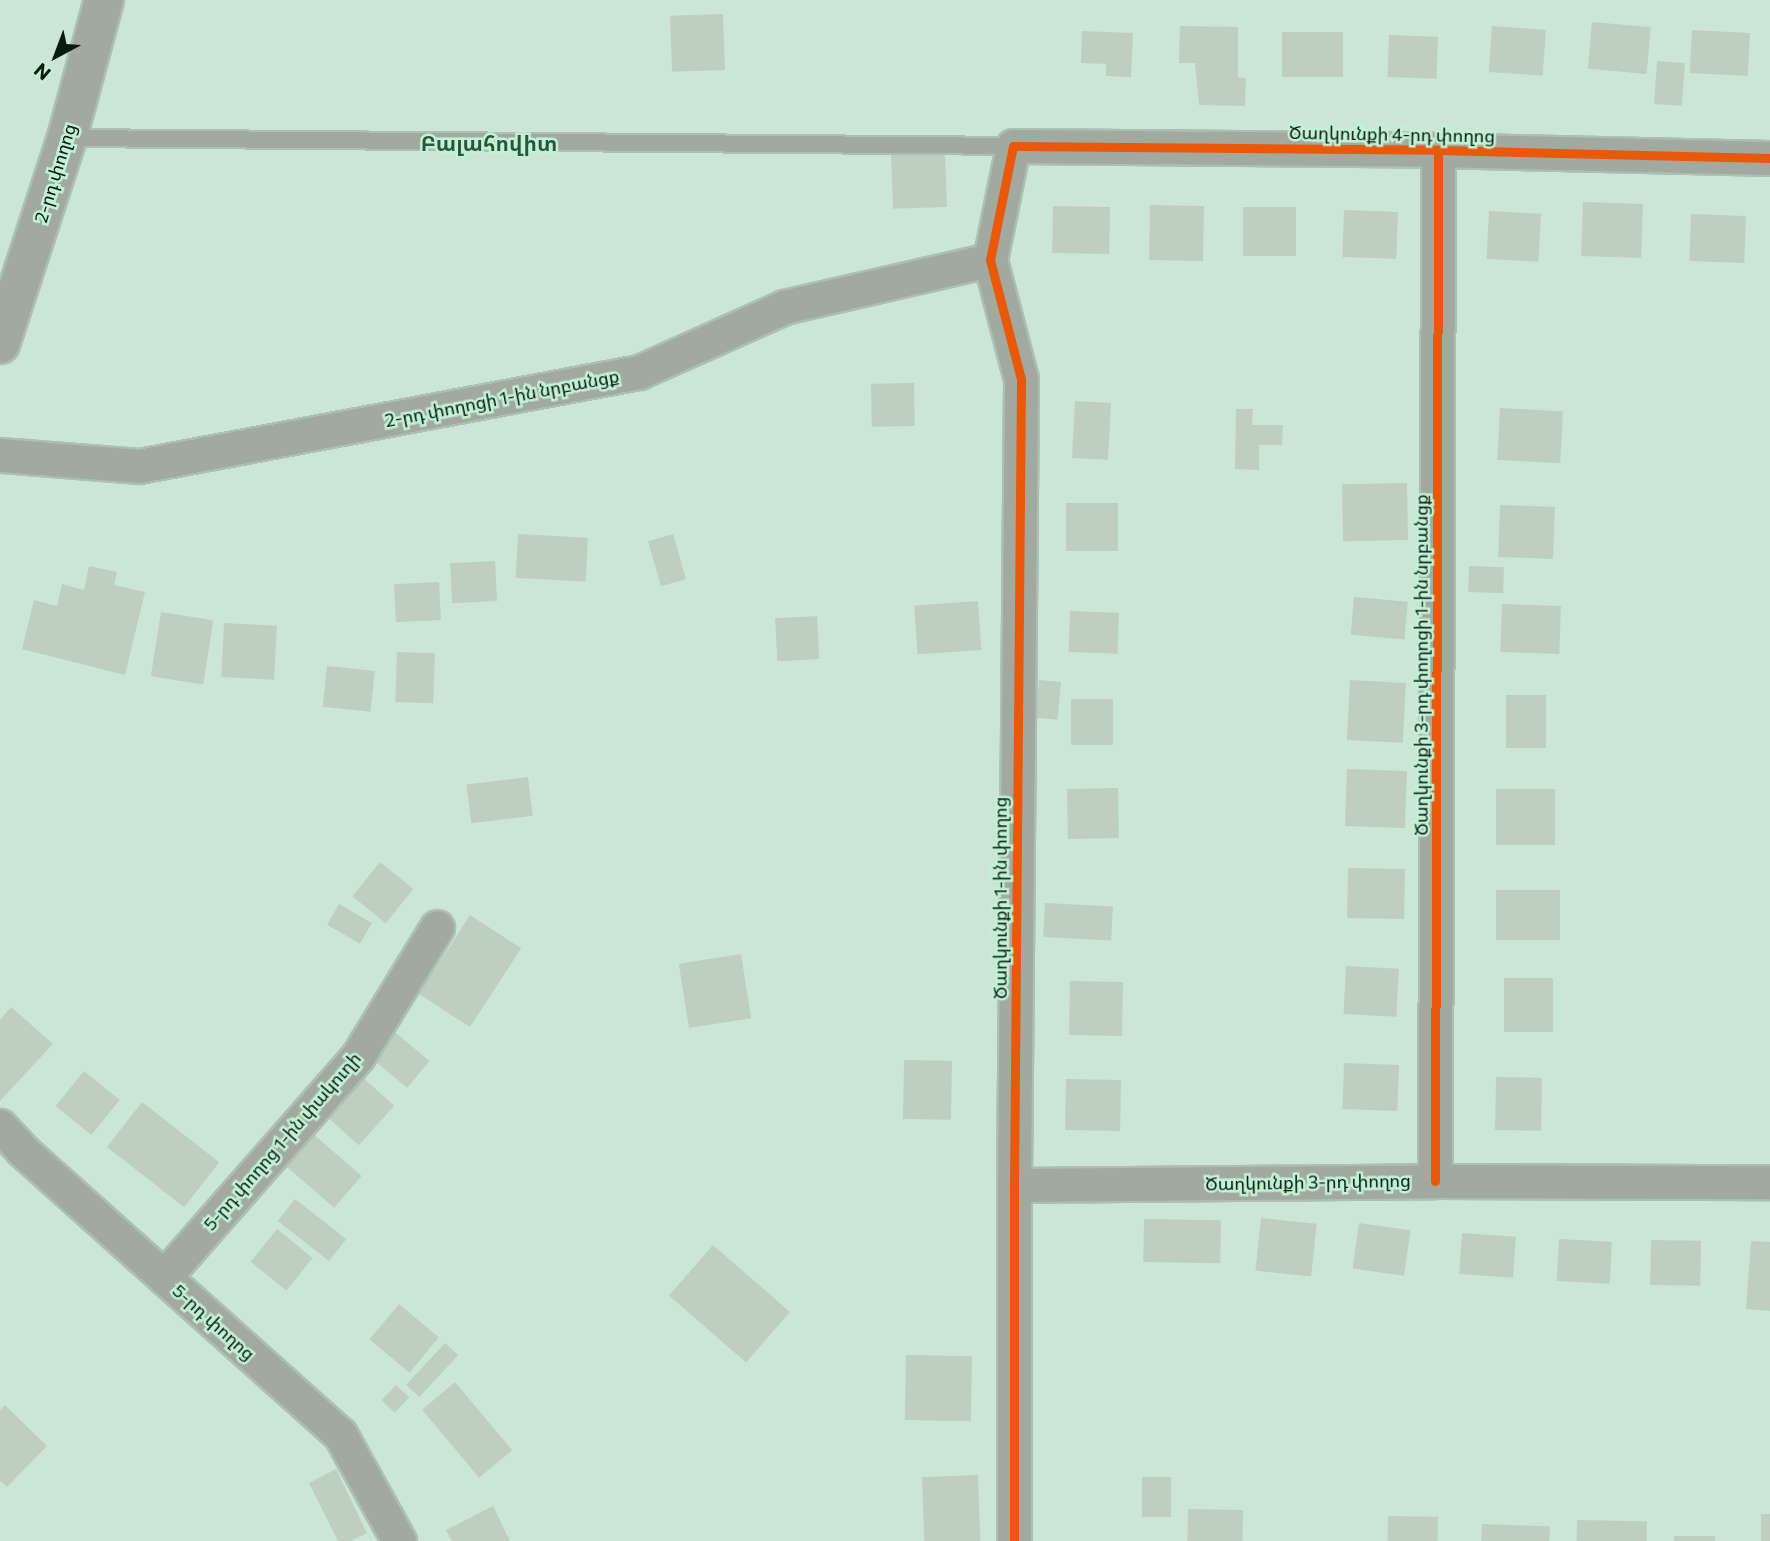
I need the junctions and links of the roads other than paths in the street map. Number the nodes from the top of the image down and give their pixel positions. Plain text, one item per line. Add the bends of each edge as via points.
1 (104, 0) edge
2 (67, 138) junction
3 (1013, 146) junction
4 (1438, 150) junction
5 (1770, 158) edge
6 (990, 260) junction
7 (0, 344) edge
8 (0, 455) edge
9 (437, 928) dead end
10 (0, 1126) edge
11 (1435, 1181) junction
12 (1770, 1182) edge
13 (1014, 1185) junction
14 (164, 1277) junction
15 (399, 1541) edge
16 (1014, 1541) edge

1 - 2 street, 2-րդ փողոց
2 - 3 lane
2 - 7 street, 2-րդ փողոց
3 - 4 street, Ծաղկունքի 4-րդ փողոց
3 - 6 street
4 - 5 street, Ծաղկունքի 4-րդ փողոց
4 - 11 street, Ծաղկունքի 3-րդ փողոցի 1-ին նրբանցք
6 - 8 street, 2-րդ փողոցի 1-ին նրբանցք via 784,307 639,372 139,466
6 - 13 street, Ծաղկունքի 1-ին փողոց via 1021,379
9 - 14 street, 5-րդ փողոց 1-ին փակուղի via 358,1056
10 - 14 street, 5-րդ փողոց
11 - 12 street, Ծաղկունքի 3-րդ փողոց
11 - 13 street, Ծաղկունքի 3-րդ փողոց
13 - 16 street, Ծաղկունքի 1-ին փողոց
14 - 15 street, 5-րդ փողոց via 340,1434

